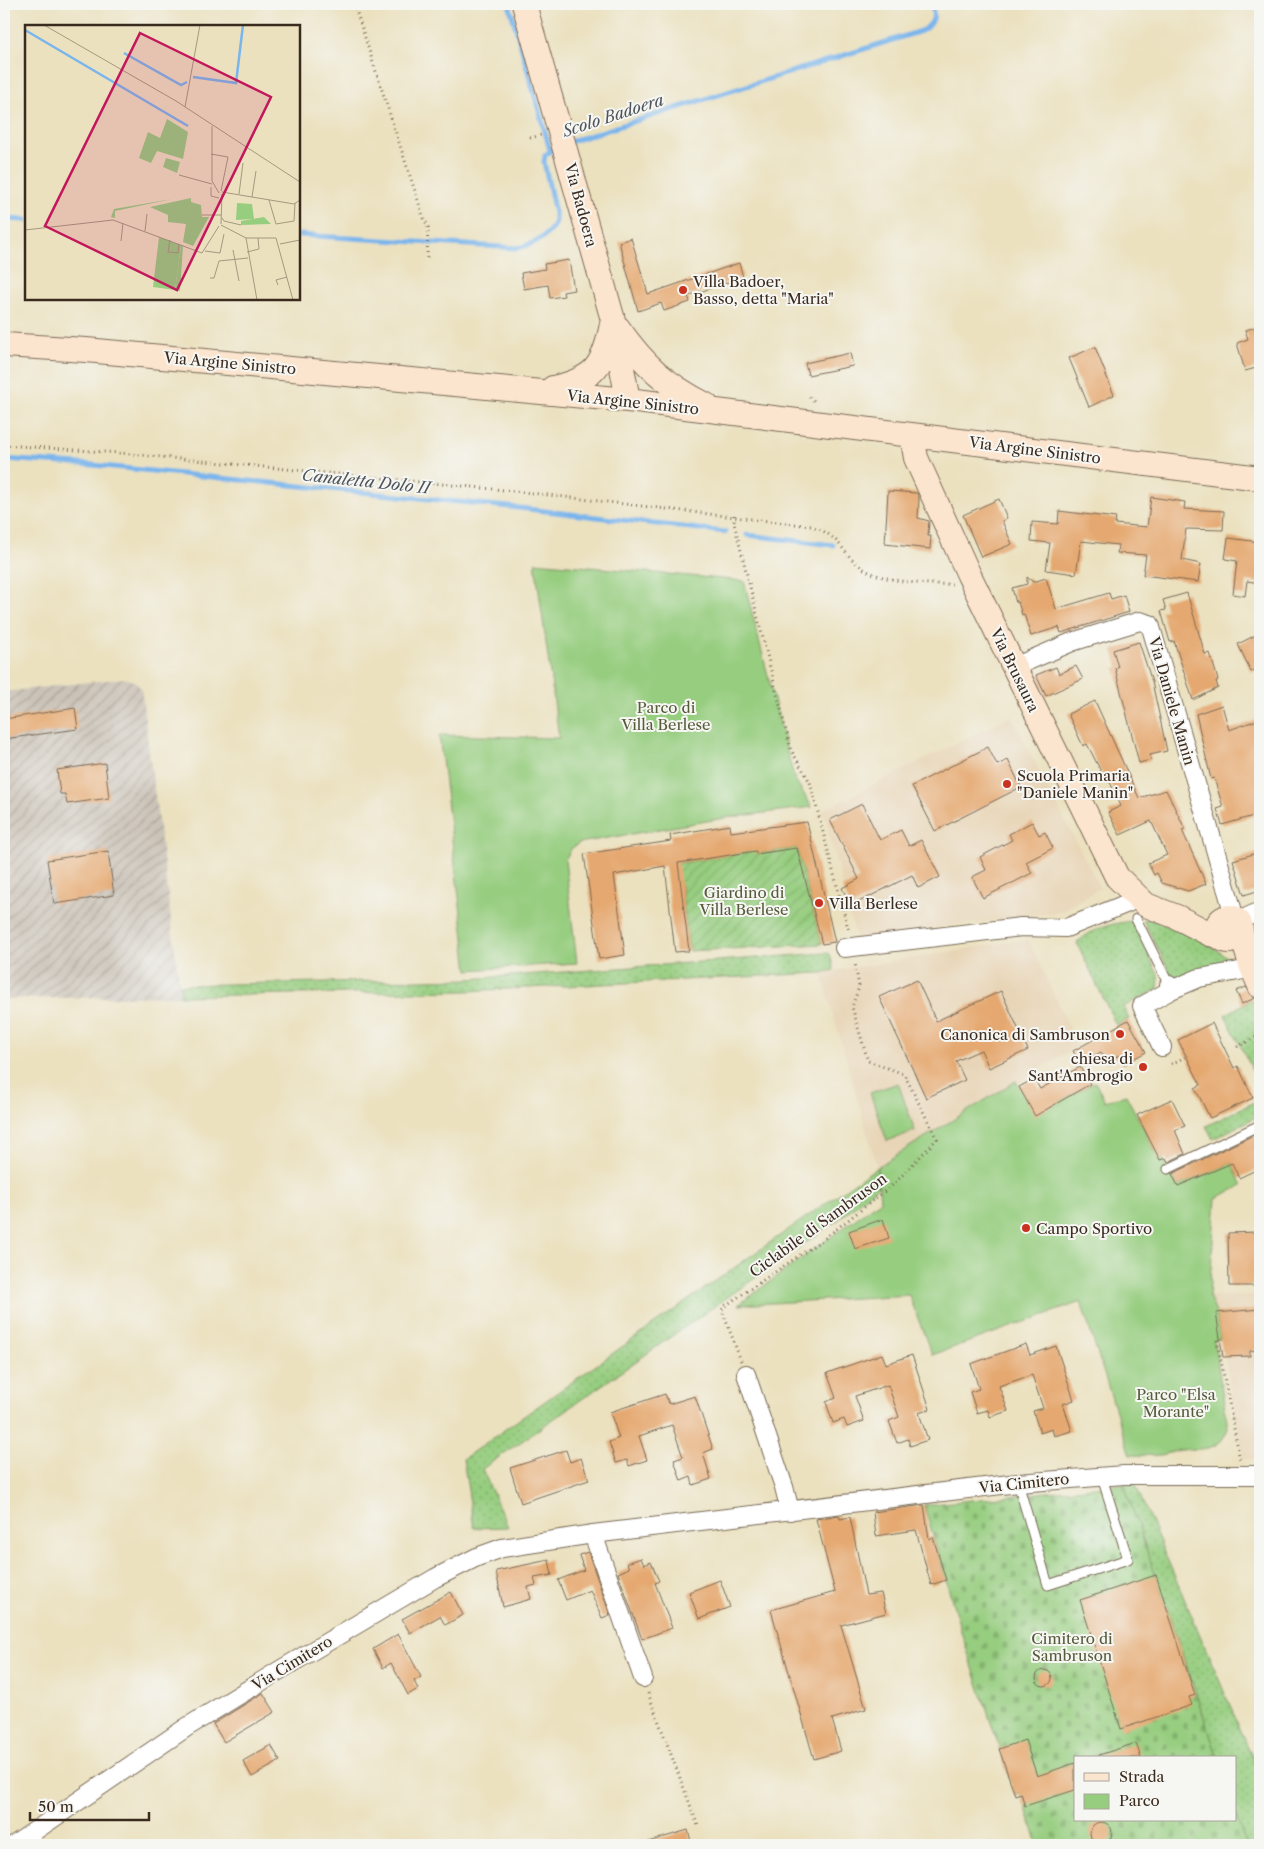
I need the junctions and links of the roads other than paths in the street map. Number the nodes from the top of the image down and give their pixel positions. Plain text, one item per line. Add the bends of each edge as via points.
1 (524, 4) edge
2 (613, 320) junction
3 (4, 345) edge
4 (536, 391) junction
5 (628, 400) junction
6 (718, 411) junction
7 (912, 435) junction
8 (1260, 478) edge
9 (1014, 667) junction
10 (1136, 907) junction
11 (1260, 911) edge
12 (1230, 928) junction
13 (848, 948) road end
14 (1250, 974) edge
15 (1170, 987) junction
16 (1162, 1047) dead end
17 (1260, 1125) edge
18 (1168, 1169) dead end
19 (746, 1374) road end
20 (1260, 1475) edge
21 (1104, 1476) junction
22 (1018, 1483) junction
23 (790, 1510) junction
24 (593, 1534) junction
25 (643, 1678) road end
26 (14, 1845) edge

1 - 2 main road, Via Badoera
2 - 4 main road, Via Badoera via 600,365 593,373 574,383
2 - 5 main road, Via Badoera
2 - 6 main road, Via Badoera via 662,379
3 - 4 main road, Via Argine Sinistro
4 - 5 main road, Via Argine Sinistro
5 - 6 main road, Via Argine Sinistro
6 - 7 main road, Via Argine Sinistro
7 - 8 main road, Via Argine Sinistro
7 - 9 main road, Via Brusaura via 916,458
9 - 10 main road, Via Brusaura via 1107,859
9 - 12 street, Via Daniele Manin via 1072,642 1140,621 1150,624 1232,908
10 - 12 main road, Via Brusaura
10 - 13 street via 1128,903 1066,928 1021,927
10 - 15 lane
11 - 12 street
12 - 14 main road via 1231,949
14 - 15 street via 1199,978
15 - 16 street via 1142,1006
17 - 18 lane
19 - 23 street
20 - 21 street, Via Cimitero
21 - 22 street, Via Cimitero
21 - 22 lane via 1128,1559 1048,1585
22 - 23 street, Via Cimitero
23 - 24 street, Via Cimitero
24 - 25 street
24 - 26 street, Via Cimitero via 502,1548 435,1578 187,1727

